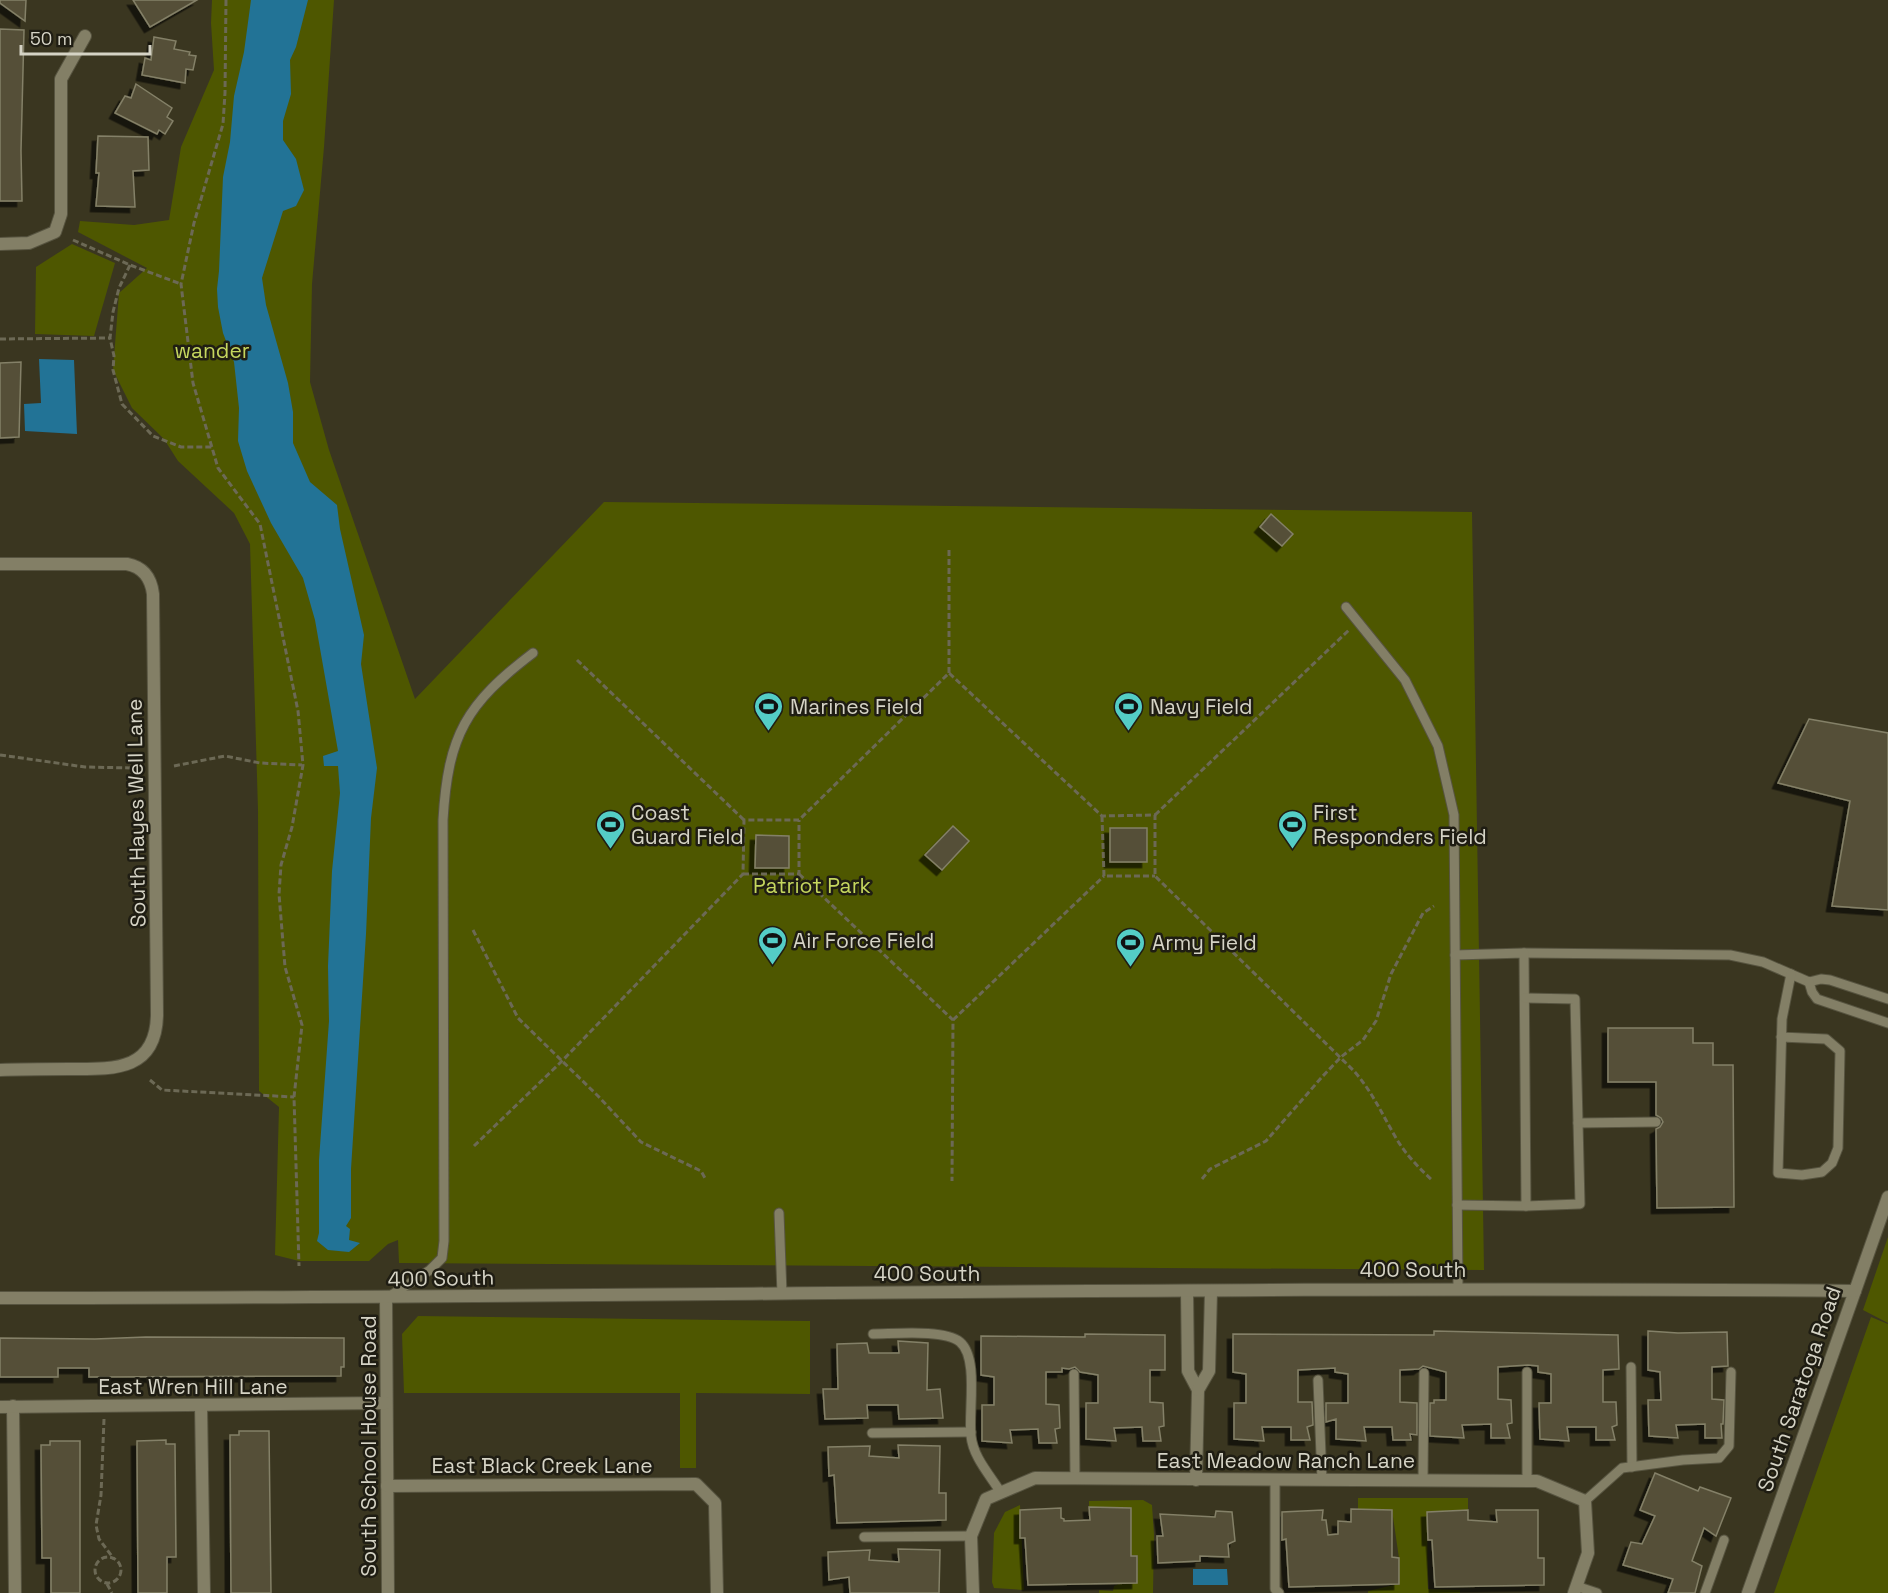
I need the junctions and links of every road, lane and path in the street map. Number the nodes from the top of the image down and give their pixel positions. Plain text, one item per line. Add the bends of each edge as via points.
1 (226, 0) edge
2 (85, 36) dead end
3 (73, 240) dead end
4 (0, 244) edge
5 (130, 265) junction
6 (181, 284) junction
7 (110, 338) junction
8 (0, 339) edge
9 (212, 447) junction
10 (950, 550) dead end
11 (0, 564) edge
12 (1346, 607) dead end
13 (1345, 633) dead end
14 (533, 653) dead end
15 (577, 660) dead end
16 (950, 673) junction
17 (0, 755) edge
18 (303, 765) junction
19 (174, 766) dead end
20 (134, 768) dead end
21 (1155, 815) junction
22 (1102, 816) junction
23 (744, 820) junction
24 (799, 820) junction
25 (743, 874) junction
26 (799, 874) junction
27 (1104, 876) junction
28 (1155, 876) junction
29 (1434, 906) dead end
30 (474, 930) dead end
31 (1524, 953) junction
32 (1455, 955) junction
33 (1791, 974) junction
34 (1809, 982) junction
35 (1525, 998) junction
36 (1888, 999) edge
37 (952, 1020) junction
38 (1888, 1023) edge
39 (1781, 1037) junction
40 (1341, 1057) junction
41 (562, 1061) junction
42 (0, 1070) edge
43 (150, 1080) dead end
44 (294, 1097) junction
45 (1656, 1122) dead end
46 (1578, 1123) junction
47 (474, 1146) dead end
48 (1202, 1179) dead end
49 (706, 1180) dead end
50 (952, 1181) dead end
51 (1433, 1181) dead end
52 (1888, 1197) edge
53 (1457, 1204) junction
54 (1526, 1206) junction
55 (779, 1213) dead end
56 (299, 1266) dead end
57 (1458, 1288) junction
58 (1187, 1291) junction
59 (1211, 1291) junction
60 (1855, 1291) junction
61 (782, 1294) junction
62 (0, 1298) edge
63 (386, 1298) junction
64 (873, 1334) dead end
65 (1631, 1367) dead end
66 (1527, 1372) dead end
67 (1731, 1372) dead end
68 (1424, 1373) dead end
69 (1074, 1374) dead end
70 (1318, 1380) dead end
71 (1198, 1390) junction
72 (386, 1403) junction
73 (201, 1405) junction
74 (13, 1406) junction
75 (0, 1407) edge
76 (104, 1418) dead end
77 (971, 1432) junction
78 (872, 1433) dead end
79 (1632, 1467) junction
80 (1075, 1479) junction
81 (1196, 1480) junction
82 (1275, 1480) junction
83 (1322, 1480) junction
84 (1424, 1480) junction
85 (1527, 1481) junction
86 (387, 1486) junction
87 (1001, 1492) junction
88 (1585, 1501) junction
89 (971, 1536) junction
90 (864, 1537) dead end
91 (1724, 1540) dead end
92 (114, 1558) junction
93 (108, 1584) junction
94 (1575, 1589) edge
95 (15, 1593) edge
96 (112, 1593) edge
97 (204, 1593) edge
98 (388, 1593) edge
99 (717, 1593) edge
100 (973, 1593) edge
101 (1279, 1593) edge
102 (1597, 1593) edge
103 (1705, 1593) edge
104 (1748, 1593) edge

1 - 6 path via 222,124
2 - 4 street via 62,79 62,214 55,232 29,243
3 - 5 path
5 - 6 path
5 - 7 path via 112,312
6 - 9 path via 193,383
7 - 8 path
7 - 9 path via 112,370 122,404 153,436 181,447
9 - 18 path via 218,468 260,525 298,711
10 - 16 path
11 - 42 street, South Hayes Well Lane via 127,564 137,566 151,582 157,1015 155,1035 145,1052 117,1069
12 - 32 lane via 1405,680 1438,746 1454,815
13 - 21 path
14 - 63 lane via 477,703 461,728 452,754 445,788 443,832 442,1258 413,1283
15 - 23 path
16 - 22 path
16 - 24 path
17 - 20 path via 85,767
18 - 19 path via 225,756
18 - 44 path via 281,865 279,894 285,967 302,1025
21 - 22 path
21 - 28 path
22 - 27 path
23 - 24 path
23 - 25 path
24 - 26 path
25 - 26 path
25 - 41 path
26 - 37 path
27 - 28 path
27 - 37 path
28 - 40 path
29 - 40 path via 1424,913 1391,974 1376,1021 1363,1040
30 - 41 path via 518,1018
31 - 32 lane
31 - 33 lane via 1730,955 1763,962
31 - 35 lane
32 - 53 lane
33 - 34 lane
33 - 39 lane
34 - 36 lane via 1830,980
34 - 38 lane via 1817,999
35 - 46 lane via 1575,999
35 - 54 lane
37 - 50 path
39 - 39 lane via 1778,1173 1822,1172 1832,1163 1838,1148 1840,1051 1826,1040
40 - 48 path via 1266,1141 1210,1169
40 - 51 path via 1368,1086 1413,1162
41 - 47 path
41 - 49 path via 640,1142 701,1171
43 - 44 path via 162,1090
44 - 56 path
45 - 46 lane
46 - 54 lane via 1580,1204
52 - 60 street, South Saratoga Road
53 - 54 lane
53 - 57 lane
55 - 61 lane
57 - 59 street, 400 South
57 - 60 street, 400 South
58 - 59 street, 400 South
58 - 61 street, 400 South
58 - 71 street via 1188,1371
59 - 71 street via 1209,1371
60 - 104 street, South Saratoga Road
61 - 63 street, 400 South
62 - 63 street, 400 South
63 - 72 street, South School House Road
64 - 77 lane via 944,1335 960,1342 969,1355
65 - 79 lane
66 - 85 lane
67 - 79 lane via 1729,1446 1719,1458
68 - 84 lane
69 - 80 lane
70 - 83 lane
71 - 81 street
72 - 73 street, East Wren Hill Lane
72 - 86 street, South School House Road
73 - 74 street, East Wren Hill Lane
73 - 97 street
74 - 75 street, East Wren Hill Lane
74 - 95 street
76 - 92 path via 96,1525 99,1539
77 - 78 lane
77 - 87 lane via 976,1455
79 - 88 lane via 1622,1468
80 - 81 street, East Meadow Ranch Lane
80 - 87 street, East Meadow Ranch Lane via 1035,1478
81 - 82 street, East Meadow Ranch Lane
82 - 83 street, East Meadow Ranch Lane
82 - 101 lane via 1275,1589
83 - 84 street, East Meadow Ranch Lane
84 - 85 street, East Meadow Ranch Lane
85 - 88 street, East Meadow Ranch Lane via 1537,1481
86 - 98 street, South School House Road
86 - 99 street, East Black Creek Lane via 696,1484 715,1503
87 - 89 street, East Meadow Ranch Lane via 986,1499
88 - 94 street via 1588,1553
89 - 90 lane
89 - 100 street
91 - 103 lane
92 - 93 path via 121,1574
92 - 93 path via 101,1559 95,1565 96,1578
93 - 96 path
94 - 102 lane

